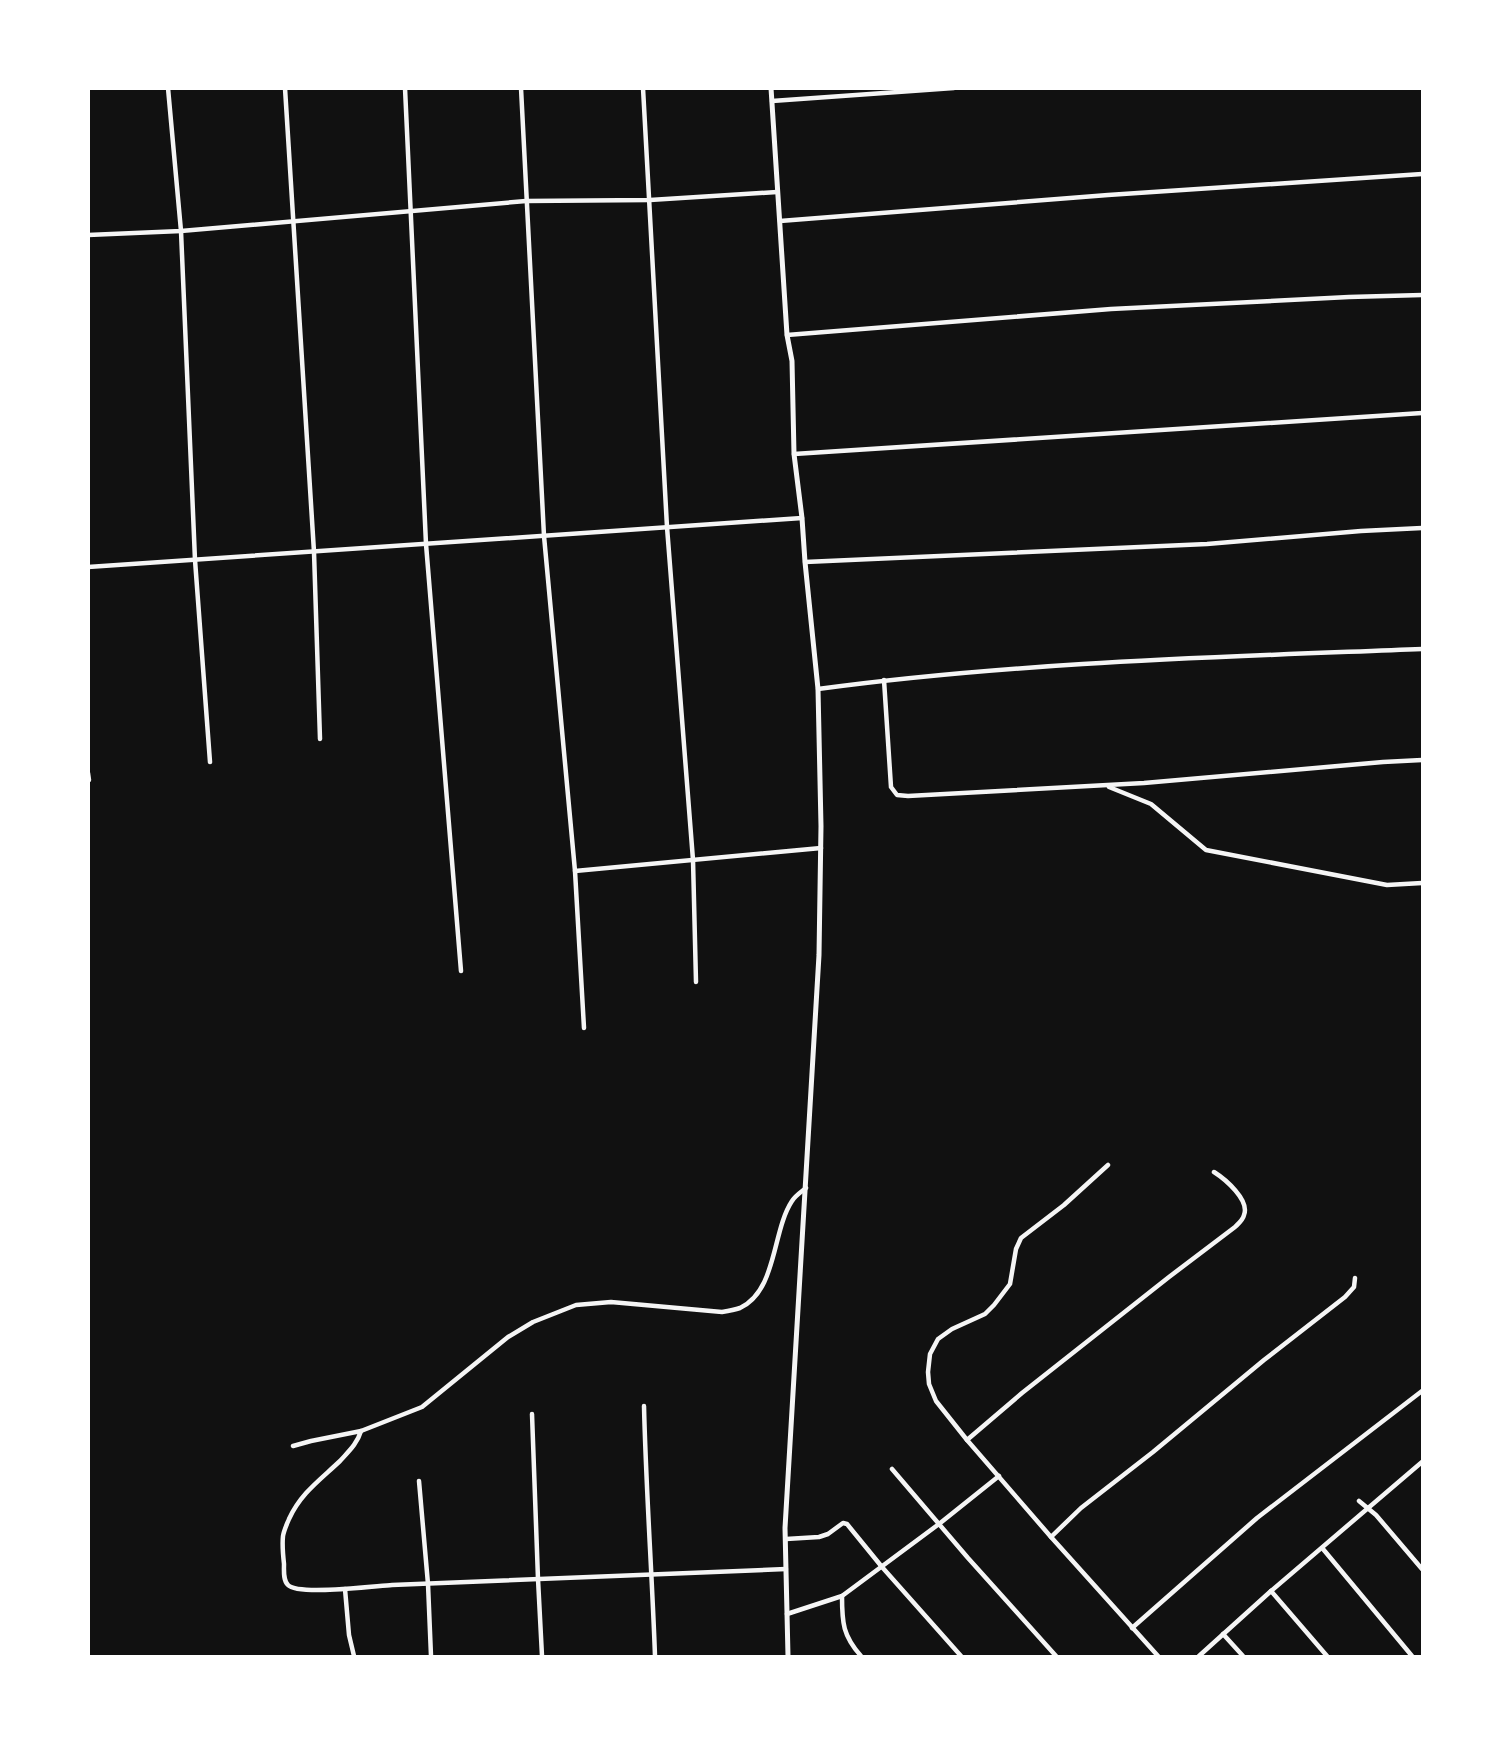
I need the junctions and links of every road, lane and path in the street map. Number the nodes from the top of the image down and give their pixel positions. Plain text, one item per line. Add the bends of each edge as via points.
1 (168, 88) edge
2 (285, 88) edge
3 (405, 88) edge
4 (521, 88) edge
5 (643, 88) edge
6 (771, 88) edge
7 (954, 88) edge
8 (772, 101) junction
9 (1422, 174) edge
10 (777, 192) junction
11 (650, 200) junction
12 (526, 201) junction
13 (410, 211) junction
14 (294, 221) junction
15 (780, 221) junction
16 (181, 231) junction
17 (88, 235) edge
18 (1422, 295) edge
19 (787, 335) junction
20 (1422, 412) edge
21 (794, 453) junction
22 (802, 518) junction
23 (667, 527) junction
24 (1422, 528) edge
25 (544, 536) junction
26 (426, 544) junction
27 (314, 552) junction
28 (195, 560) junction
29 (805, 562) junction
30 (88, 567) edge
31 (1422, 648) edge
32 (884, 680) junction
33 (818, 689) junction
34 (320, 739) dead end
35 (1422, 760) edge
36 (210, 762) dead end
37 (88, 773) edge
38 (89, 780) edge
39 (1106, 786) junction
40 (821, 848) junction
41 (693, 860) junction
42 (575, 871) junction
43 (1422, 883) edge
44 (461, 971) dead end
45 (696, 982) dead end
46 (584, 1028) dead end
47 (1108, 1165) dead end
48 (1214, 1172) dead end
49 (806, 1188) junction
50 (1355, 1278) dead end
51 (1422, 1391) edge
52 (644, 1406) dead end
53 (532, 1414) dead end
54 (361, 1431) junction
55 (967, 1440) junction
56 (293, 1446) dead end
57 (1422, 1462) edge
58 (892, 1469) dead end
59 (999, 1476) junction
60 (419, 1481) dead end
61 (1359, 1501) dead end
62 (1369, 1508) junction
63 (939, 1524) junction
64 (1051, 1537) junction
65 (786, 1539) junction
66 (1323, 1549) junction
67 (882, 1567) junction
68 (786, 1569) junction
69 (1422, 1569) edge
70 (652, 1574) junction
71 (538, 1579) junction
72 (428, 1584) junction
73 (345, 1589) junction
74 (1271, 1591) junction
75 (842, 1596) junction
76 (787, 1614) junction
77 (1132, 1628) junction
78 (1223, 1634) junction
79 (354, 1656) edge
80 (431, 1656) edge
81 (542, 1656) edge
82 (655, 1656) edge
83 (788, 1656) edge
84 (861, 1656) edge
85 (961, 1656) edge
86 (1056, 1656) edge
87 (1158, 1656) edge
88 (1199, 1656) edge
89 (1243, 1656) edge
90 (1327, 1656) edge
91 (1412, 1656) edge

1 - 16 street
2 - 14 street
3 - 13 street
4 - 12 street
5 - 11 street
6 - 8 street
7 - 8 street
8 - 10 street
9 - 15 street
10 - 11 street
10 - 15 street
11 - 12 street
11 - 23 street
12 - 13 street
12 - 25 street
13 - 14 street
13 - 26 street
14 - 16 street
14 - 27 street
15 - 19 street
16 - 17 street
16 - 28 street
18 - 19 street via 1111,309
19 - 21 street via 792,361
20 - 21 street
21 - 22 street
22 - 23 street
22 - 29 street
23 - 25 street
23 - 41 street
24 - 29 street via 1207,544
25 - 26 street
25 - 42 street
26 - 27 street
26 - 44 street
27 - 28 street
27 - 34 street
28 - 30 street
28 - 36 street
29 - 33 street
31 - 32 street via 1141,660
32 - 33 street
32 - 39 street via 891,787 897,795
33 - 40 street
35 - 39 street
37 - 38 street
39 - 43 street via 1151,804 1206,850 1387,885
40 - 41 street
40 - 49 street
41 - 42 street
41 - 45 street
42 - 46 street
47 - 55 street via 1021,1238 1010,1284 994,1305 985,1314 952,1329 932,1347 929,1384 936,1401
48 - 55 street via 1245,1206 1245,1215 1235,1227
49 - 54 street via 792,1200 762,1287 738,1309 722,1312 611,1302 576,1305 508,1337 422,1407
49 - 65 street
50 - 64 street via 1354,1287 1345,1297 1081,1508
51 - 77 street via 1257,1518
52 - 70 street
53 - 71 street
54 - 56 street
54 - 73 street via 350,1450 307,1490 283,1535 287,1584 296,1590
55 - 59 street
57 - 62 street
58 - 63 street
59 - 63 street
59 - 64 street
60 - 72 street
61 - 62 street
62 - 66 street
62 - 69 street
63 - 67 street
63 - 86 street
64 - 77 street
65 - 67 street via 819,1537 847,1524
65 - 68 street
66 - 74 street
66 - 91 street
67 - 75 street
67 - 85 street
68 - 70 street
68 - 76 street
70 - 71 street
70 - 82 street
71 - 72 street
71 - 81 street
72 - 73 street
72 - 80 street
73 - 79 street
74 - 78 street
74 - 90 street
75 - 76 street
75 - 84 street via 842,1622
76 - 83 street
77 - 87 street
78 - 88 street
78 - 89 street

